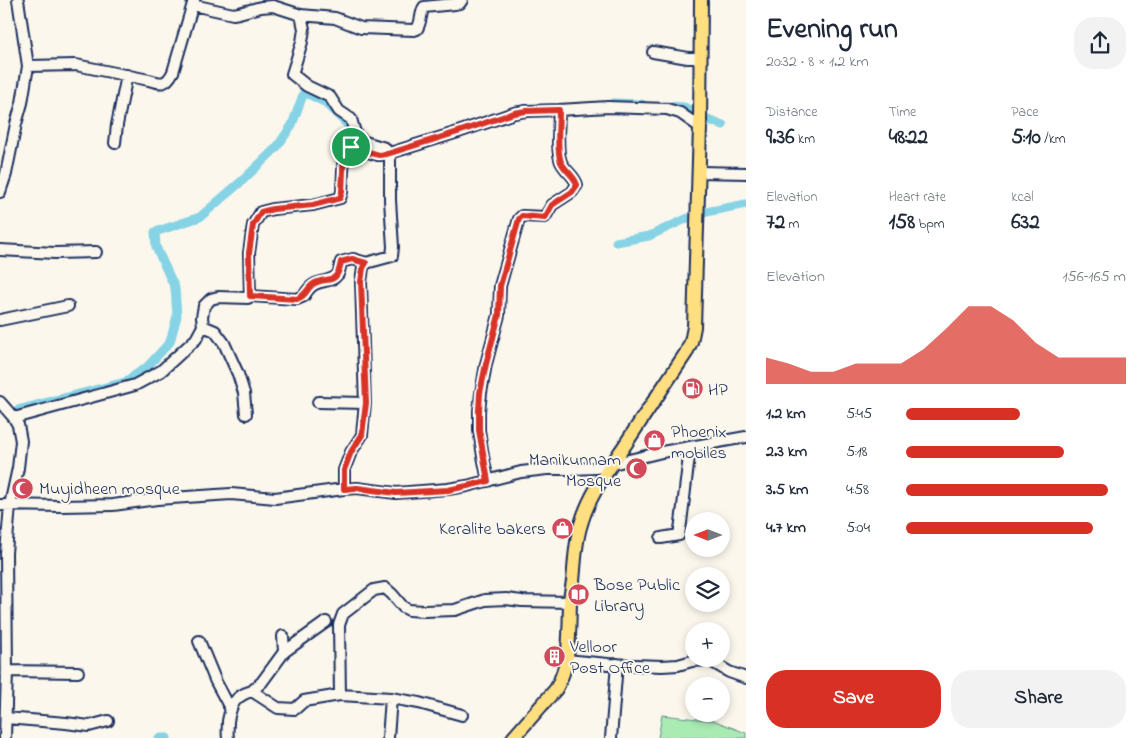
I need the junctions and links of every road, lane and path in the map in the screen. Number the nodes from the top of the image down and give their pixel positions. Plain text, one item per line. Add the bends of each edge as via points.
1 (18, 0) edge
2 (462, 0) edge
3 (701, 0) edge
4 (194, 2) edge
5 (301, 16) junction
6 (653, 52) dead end
7 (701, 58) junction
8 (28, 66) junction
9 (127, 75) junction
10 (559, 110) junction
11 (700, 119) junction
12 (116, 143) dead end
13 (387, 151) junction
14 (699, 172) junction
15 (746, 173) edge
16 (0, 192) edge
17 (0, 250) edge
18 (96, 252) dead end
19 (366, 263) junction
20 (250, 296) junction
21 (68, 306) dead end
22 (0, 320) edge
23 (203, 326) junction
24 (0, 402) edge
25 (318, 402) dead end
26 (366, 403) junction
27 (246, 414) dead end
28 (14, 418) junction
29 (746, 437) edge
30 (690, 448) junction
31 (612, 464) junction
32 (488, 481) junction
33 (344, 489) junction
34 (5, 505) edge
35 (661, 538) dead end
36 (570, 602) junction
37 (326, 622) dead end
38 (283, 636) dead end
39 (199, 640) dead end
40 (284, 652) junction
41 (566, 660) junction
42 (617, 664) junction
43 (7, 671) junction
44 (78, 672) dead end
45 (746, 678) edge
46 (252, 692) junction
47 (340, 695) junction
48 (391, 698) junction
49 (230, 708) junction
50 (462, 715) dead end
51 (6, 718) junction
52 (108, 721) dead end
53 (5, 738) edge
54 (228, 738) edge
55 (388, 738) edge
56 (513, 738) edge
57 (611, 738) edge

1 - 8 street
2 - 5 street via 455,4 424,7 421,22 414,30 361,28 334,18
3 - 7 main road
4 - 5 street via 233,14 273,6
4 - 9 street via 168,80 161,83
5 - 13 street via 302,42 292,74 306,86 330,97 339,111 351,119 356,136
6 - 7 street
7 - 11 main road
8 - 9 street via 76,66
8 - 16 street
9 - 12 street
10 - 11 street via 608,107 667,109
10 - 13 street via 514,113
10 - 32 street via 559,154 577,185 552,205 545,218 522,216 519,219 500,286 499,315 480,393 479,430
11 - 14 main road
13 - 19 street via 392,256
13 - 20 street via 379,155 351,147 344,150 340,198 261,212 253,225 249,253
14 - 15 street
14 - 31 main road via 691,342
17 - 18 street
19 - 20 street via 352,259 341,262 339,273 332,279 314,283 304,296 297,299
19 - 26 street via 361,282
20 - 23 street via 211,299 204,306
21 - 22 street
23 - 27 street via 215,332 224,343 244,393
23 - 28 street via 196,339 161,371 136,385
24 - 28 street
25 - 26 street
26 - 33 street via 362,435 344,470
28 - 34 street via 21,441 18,468
29 - 30 street
30 - 31 street
30 - 35 street via 679,535
31 - 32 street via 596,468 530,471
31 - 36 main road via 581,522
32 - 33 street via 448,490 396,493
33 - 34 street via 275,498 230,494 113,505
34 - 43 street
36 - 41 main road
36 - 47 street via 506,598 485,600 455,610 424,611 409,610 385,588 374,590 343,614 339,625
37 - 40 street
38 - 40 street
39 - 49 street
40 - 46 street
41 - 42 street
41 - 56 main road via 556,689
42 - 45 street via 662,666 708,660
42 - 57 street
43 - 44 street
43 - 51 street
46 - 47 street via 278,708 295,709 304,701
46 - 49 street via 244,693
47 - 48 street
48 - 50 street via 419,702
48 - 55 street
49 - 54 street
51 - 52 street via 89,726
51 - 53 street

